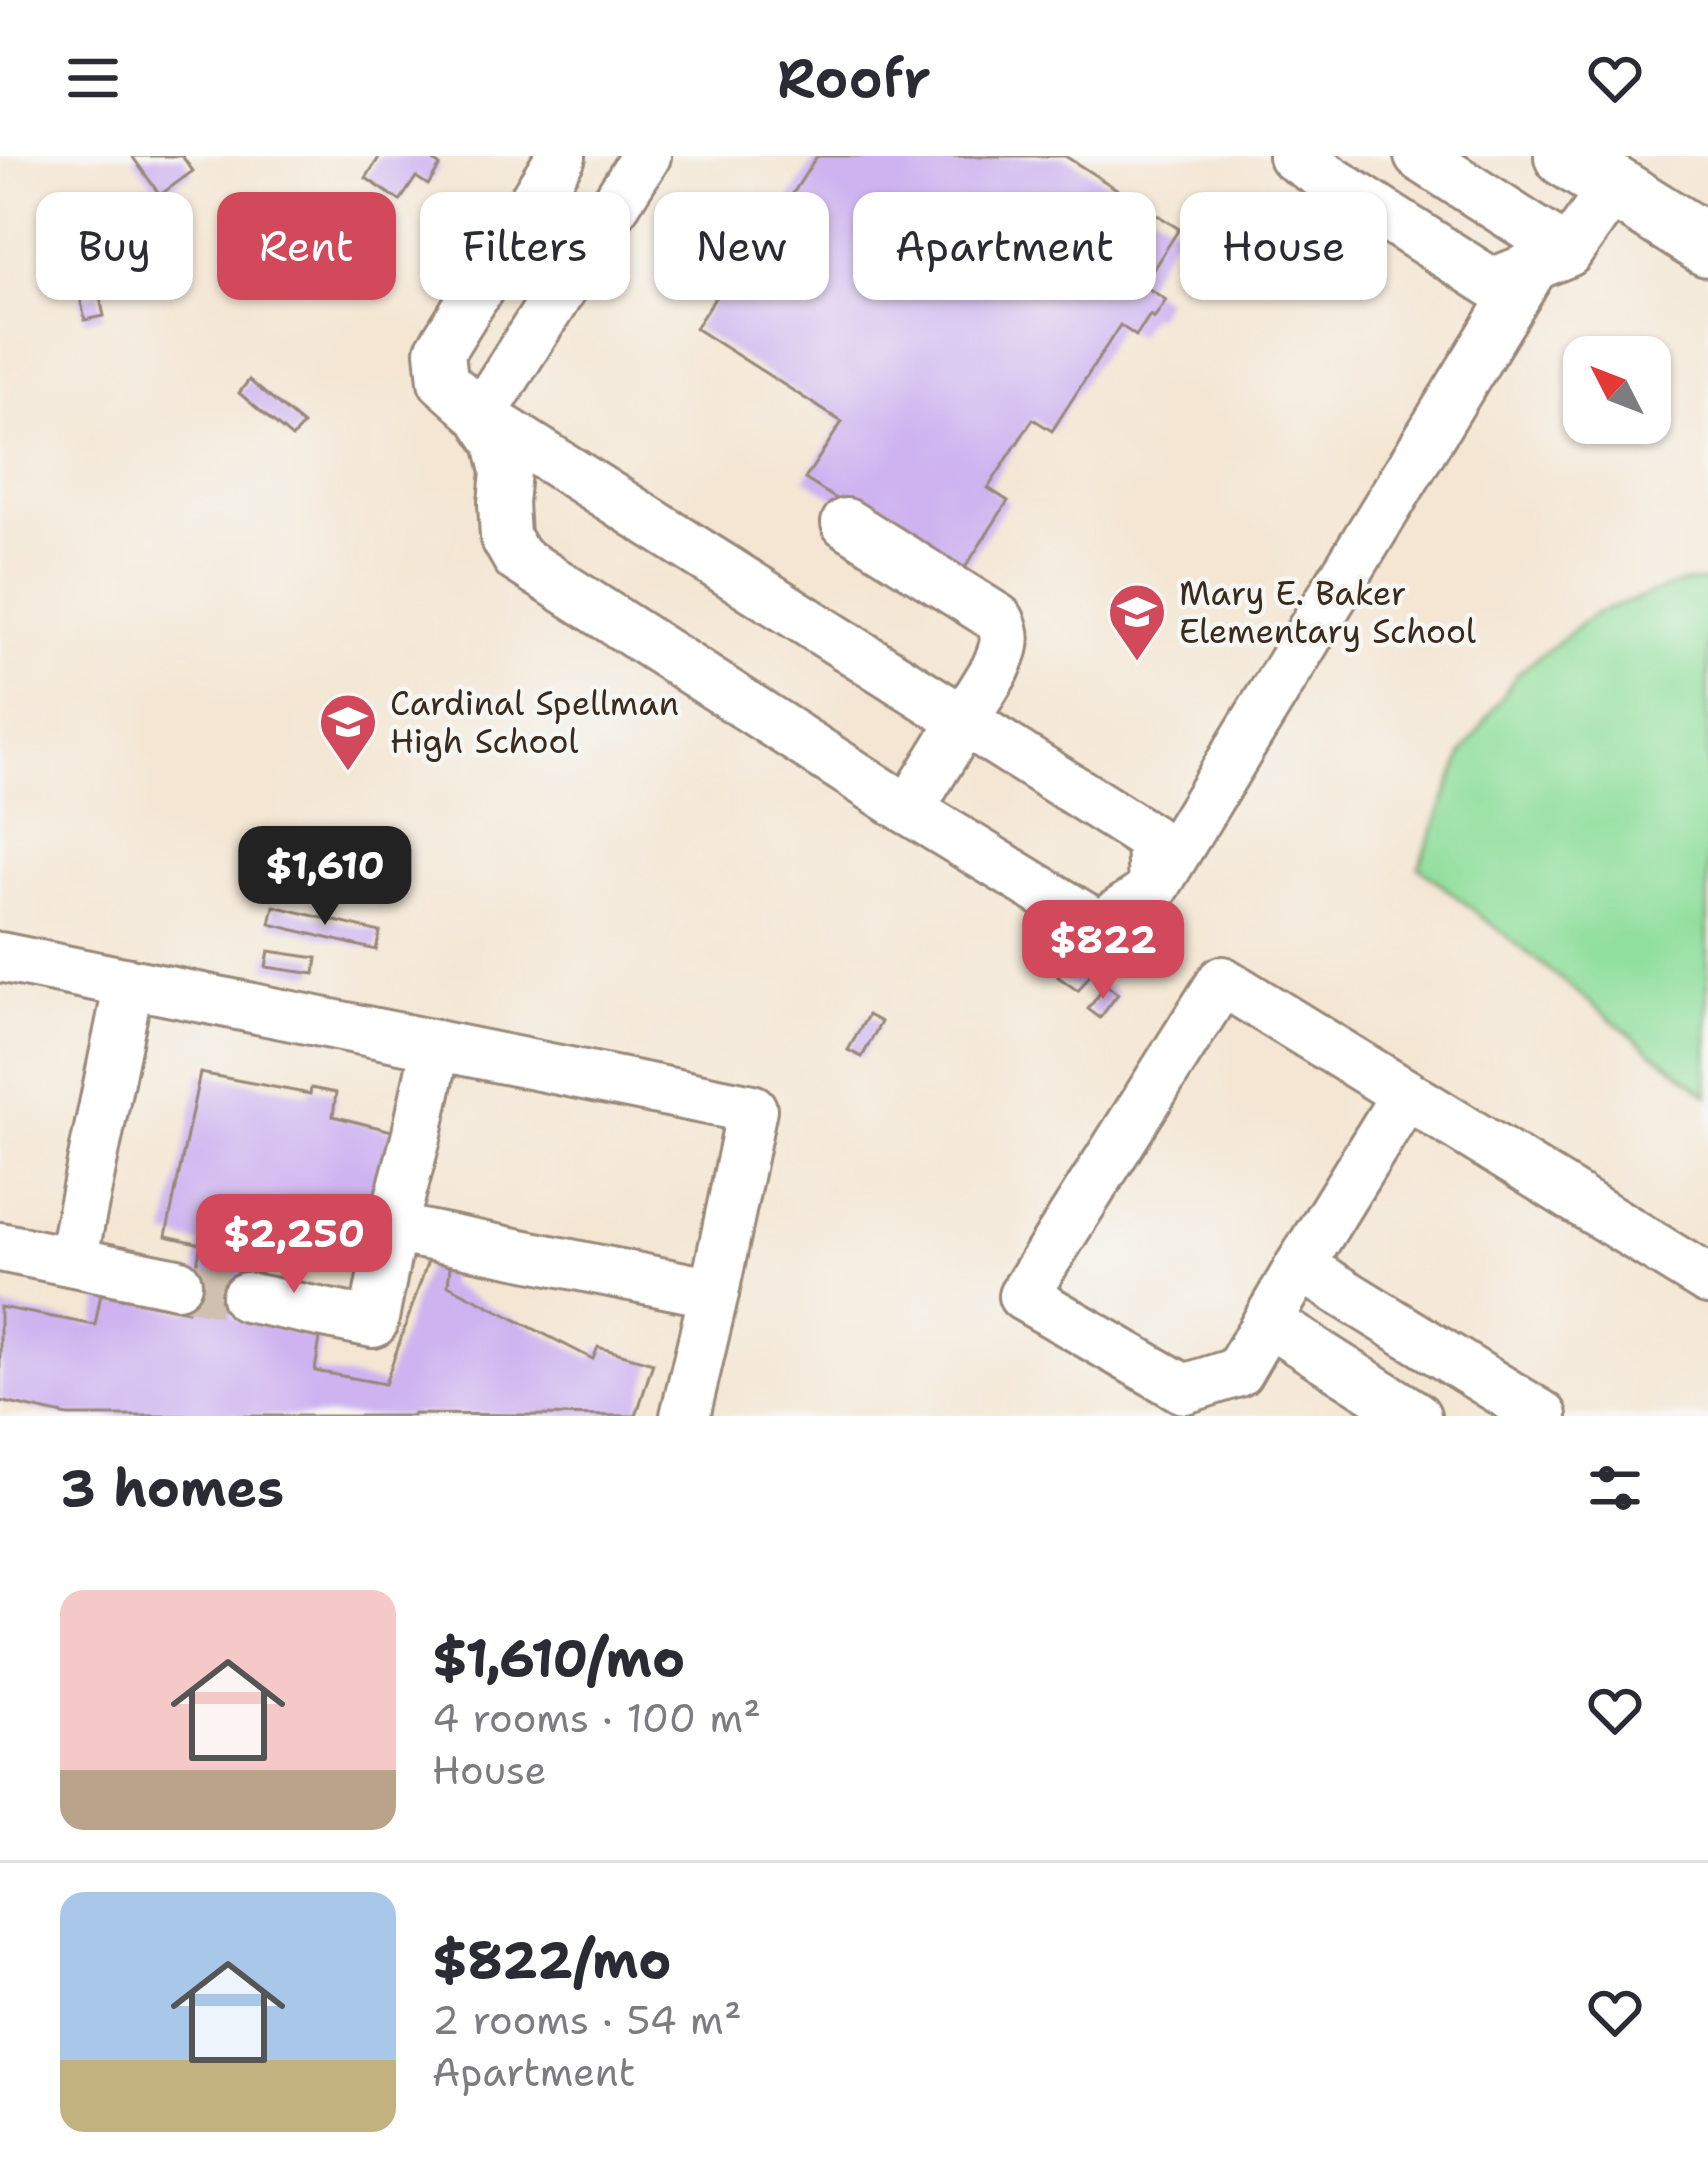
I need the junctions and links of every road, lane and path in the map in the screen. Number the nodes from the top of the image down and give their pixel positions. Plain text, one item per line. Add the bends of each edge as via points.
1 (560, 156) edge
2 (646, 156) edge
3 (1293, 156) edge
4 (1419, 156) edge
5 (1590, 171) edge
6 (1708, 246) edge
7 (1551, 259) junction
8 (481, 415) junction
9 (846, 524) dead end
10 (963, 719) junction
11 (909, 810) junction
12 (1153, 890) junction
13 (0, 957) edge
14 (129, 983) junction
15 (436, 1045) junction
16 (1406, 1094) junction
17 (392, 1228) junction
18 (0, 1247) edge
19 (72, 1261) junction
20 (1300, 1267) junction
21 (1708, 1280) edge
22 (177, 1283) tunnel mouth
23 (714, 1293) junction
24 (246, 1297) tunnel mouth
25 (1268, 1322) junction
26 (685, 1416) edge
27 (1416, 1416) edge
28 (1543, 1416) edge

1 - 8 lane via 440,351 443,381
2 - 8 lane
3 - 7 lane via 1492,283
4 - 7 lane
5 - 6 main road
5 - 7 lane
7 - 12 lane
8 - 10 lane
8 - 11 lane via 499,442 506,537 518,558
9 - 10 lane via 999,619 1005,647
10 - 11 lane
10 - 12 lane via 1151,838
11 - 12 lane via 1099,926
13 - 14 lane
14 - 15 lane
14 - 19 lane
15 - 17 lane
15 - 23 lane via 752,1109
16 - 20 lane
16 - 21 lane
16 - 25 lane via 1222,981 1023,1296 1184,1389 1238,1372
17 - 23 lane
17 - 24 lane via 373,1323
18 - 19 lane
19 - 22 lane
20 - 25 lane
20 - 28 lane
23 - 26 lane
25 - 27 lane

